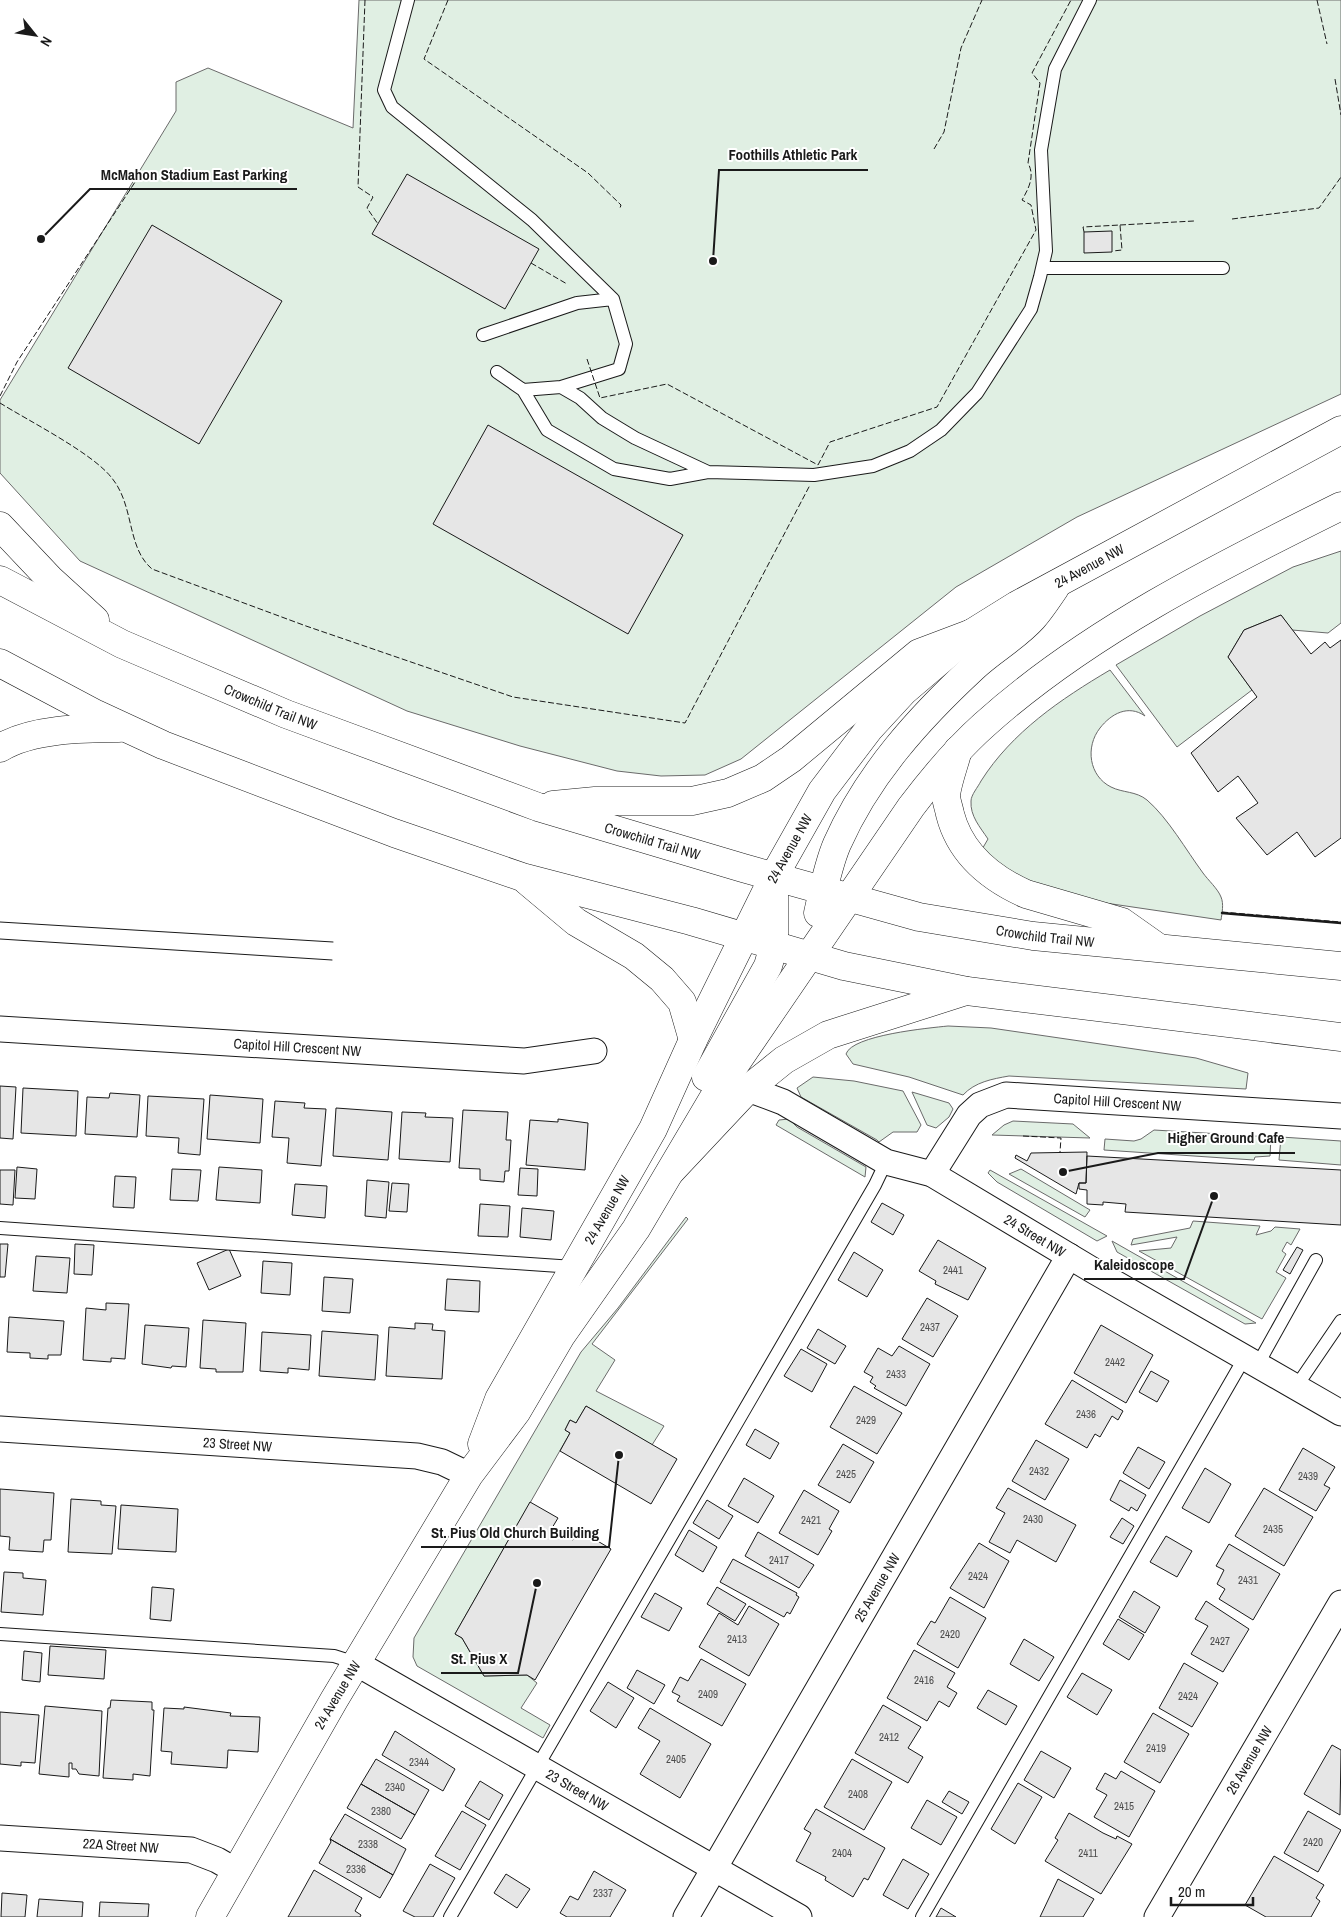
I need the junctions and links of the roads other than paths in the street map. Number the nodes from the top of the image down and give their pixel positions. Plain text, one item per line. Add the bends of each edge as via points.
1 (408, 0) edge
2 (1090, 0) edge
3 (1042, 268) junction
4 (1224, 268) dead end
5 (613, 299) junction
6 (483, 335) dead end
7 (497, 372) dead end
8 (561, 388) junction
9 (524, 390) junction
10 (1341, 430) edge
11 (708, 472) junction
12 (1341, 506) edge
13 (0, 526) edge
14 (0, 580) edge
15 (1058, 584) junction
16 (972, 633) junction
17 (122, 644) junction
18 (0, 664) edge
19 (126, 728) junction
20 (0, 748) edge
21 (958, 750) junction
22 (538, 806) junction
23 (774, 876) junction
24 (522, 877) junction
25 (836, 893) junction
26 (745, 936) junction
27 (774, 945) junction
28 (1157, 947) junction
29 (808, 955) junction
30 (1341, 966) edge
31 (967, 991) junction
32 (0, 1029) edge
33 (1341, 1037) edge
34 (693, 1040) junction
35 (594, 1051) dead end
36 (748, 1088) junction
37 (1341, 1116) edge
38 (886, 1162) junction
39 (671, 1171) junction
40 (932, 1174) junction
41 (0, 1228) edge
42 (1069, 1256) junction
43 (1316, 1260) dead end
44 (574, 1267) junction
45 (1341, 1321) edge
46 (561, 1336) junction
47 (1251, 1361) junction
48 (1296, 1387) junction
49 (1341, 1412) edge
50 (0, 1429) edge
51 (470, 1475) junction
52 (1341, 1603) edge
53 (0, 1634) edge
54 (356, 1663) junction
55 (537, 1766) junction
56 (0, 1838) edge
57 (714, 1867) junction
58 (236, 1871) junction
59 (210, 1917) edge
60 (450, 1917) edge
61 (686, 1917) edge
62 (799, 1917) edge
63 (922, 1917) edge
64 (1157, 1917) edge

1 - 5 lane via 384,90 392,107 532,220
2 - 3 lane via 1055,69 1041,150 1046,252
3 - 4 lane
3 - 11 lane via 1031,309 977,393 941,430 910,451 873,466 814,475
5 - 6 lane via 577,304
5 - 8 lane via 626,344 619,369
7 - 9 lane
8 - 9 lane
8 - 11 lane via 635,438
9 - 11 lane via 546,430 614,469 670,479
10 - 15 main road, 24 Avenue NW
12 - 21 main road via 1225,566 1098,639 1039,680
13 - 17 main road via 50,579
14 - 17 main road, Crowchild Trail NW
15 - 16 main road, 24 Avenue NW
15 - 25 main road via 1032,619 937,701 902,739 867,789 837,844
16 - 22 main road via 919,653 790,759 763,778 728,793 692,801 595,801
16 - 23 main road, 24 Avenue NW via 904,691 869,729 822,791
17 - 22 main road, Crowchild Trail NW via 286,714
18 - 19 main road
19 - 20 main road via 88,728 35,736
19 - 24 main road via 394,833
21 - 25 main road
21 - 28 main road via 946,796 960,842 974,858 1011,887 1122,922
22 - 23 main road, Crowchild Trail NW
23 - 25 main road, Crowchild Trail NW
23 - 26 main road, 24 Avenue NW
23 - 27 main road
24 - 26 main road
24 - 34 main road via 576,922 634,956 662,979 682,1002
25 - 28 main road, Crowchild Trail NW via 919,917 1033,936
25 - 29 main road
26 - 27 main road
26 - 34 main road, 24 Avenue NW
27 - 29 main road
27 - 46 main road via 768,966 745,1010
28 - 30 main road, Crowchild Trail NW
29 - 31 main road via 844,966
29 - 39 main road, 24 Avenue NW via 723,1082
31 - 33 main road
31 - 36 main road via 828,1035 784,1060
32 - 35 street, Capitol Hill Crescent NW via 524,1061
34 - 44 main road, 24 Avenue NW via 653,1129
36 - 38 street, 24 Street NW via 783,1102
36 - 39 main road
37 - 40 street, Capitol Hill Crescent NW via 1006,1095 980,1106 969,1115
38 - 40 street, 24 Street NW
38 - 55 lane
39 - 46 main road, 24 Avenue NW via 636,1229
40 - 42 street, 24 Street NW
41 - 44 lane
42 - 47 street, 24 Street NW
42 - 57 street, 25 Avenue NW
43 - 47 lane
44 - 51 main road, 24 Avenue NW via 498,1399
45 - 48 lane
46 - 51 main road, 24 Avenue NW via 517,1411
47 - 48 street, 24 Street NW
47 - 63 lane
48 - 49 street, 24 Street NW
50 - 51 street, 23 Street NW via 417,1456 442,1462
51 - 54 main road, 24 Avenue NW
52 - 64 street, 26 Avenue NW
53 - 54 lane via 334,1656
54 - 55 street, 23 Street NW
54 - 58 main road, 24 Avenue NW
55 - 57 street, 23 Street NW
55 - 60 lane
56 - 58 street, 22A Street NW via 191,1850
57 - 61 street, 25 Avenue NW
57 - 62 street, 23 Street NW
58 - 59 main road, 24 Avenue NW

